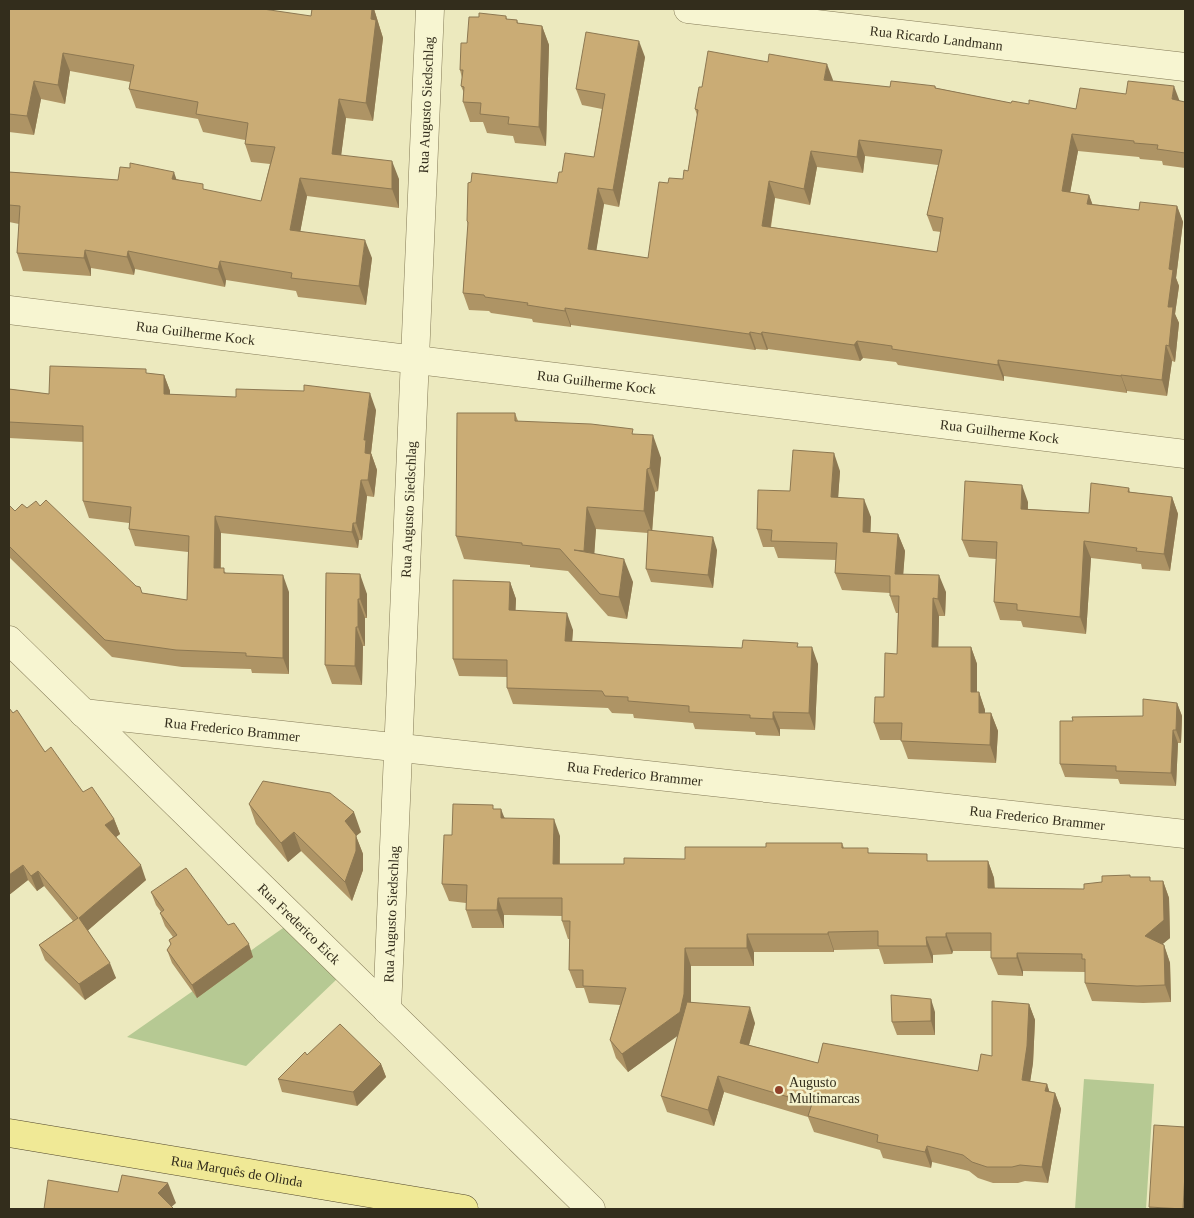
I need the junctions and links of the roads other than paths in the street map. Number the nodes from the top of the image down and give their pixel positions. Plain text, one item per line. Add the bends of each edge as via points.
1 (430, 9) edge
2 (688, 9) edge
3 (1185, 67) edge
4 (9, 310) edge
5 (415, 359) junction
6 (1185, 454) edge
7 (9, 640) edge
8 (83, 713) junction
9 (398, 747) junction
10 (1185, 834) edge
11 (387, 1010) junction
12 (9, 1133) edge
13 (464, 1209) edge
14 (591, 1209) edge

1 - 5 street, Rua Augusto Siedschlag
2 - 3 street, Rua Ricardo Landmann
4 - 5 street, Rua Guilherme Kock
5 - 6 street, Rua Guilherme Kock
5 - 9 street, Rua Augusto Siedschlag
7 - 8 street, Rua Frederico Eick
8 - 9 street, Rua Frederico Brammer
8 - 11 street, Rua Frederico Eick
9 - 10 street, Rua Frederico Brammer
9 - 11 street, Rua Augusto Siedschlag
11 - 14 street, Rua Frederico Eick
12 - 13 main road, Rua Marquês de Olinda

